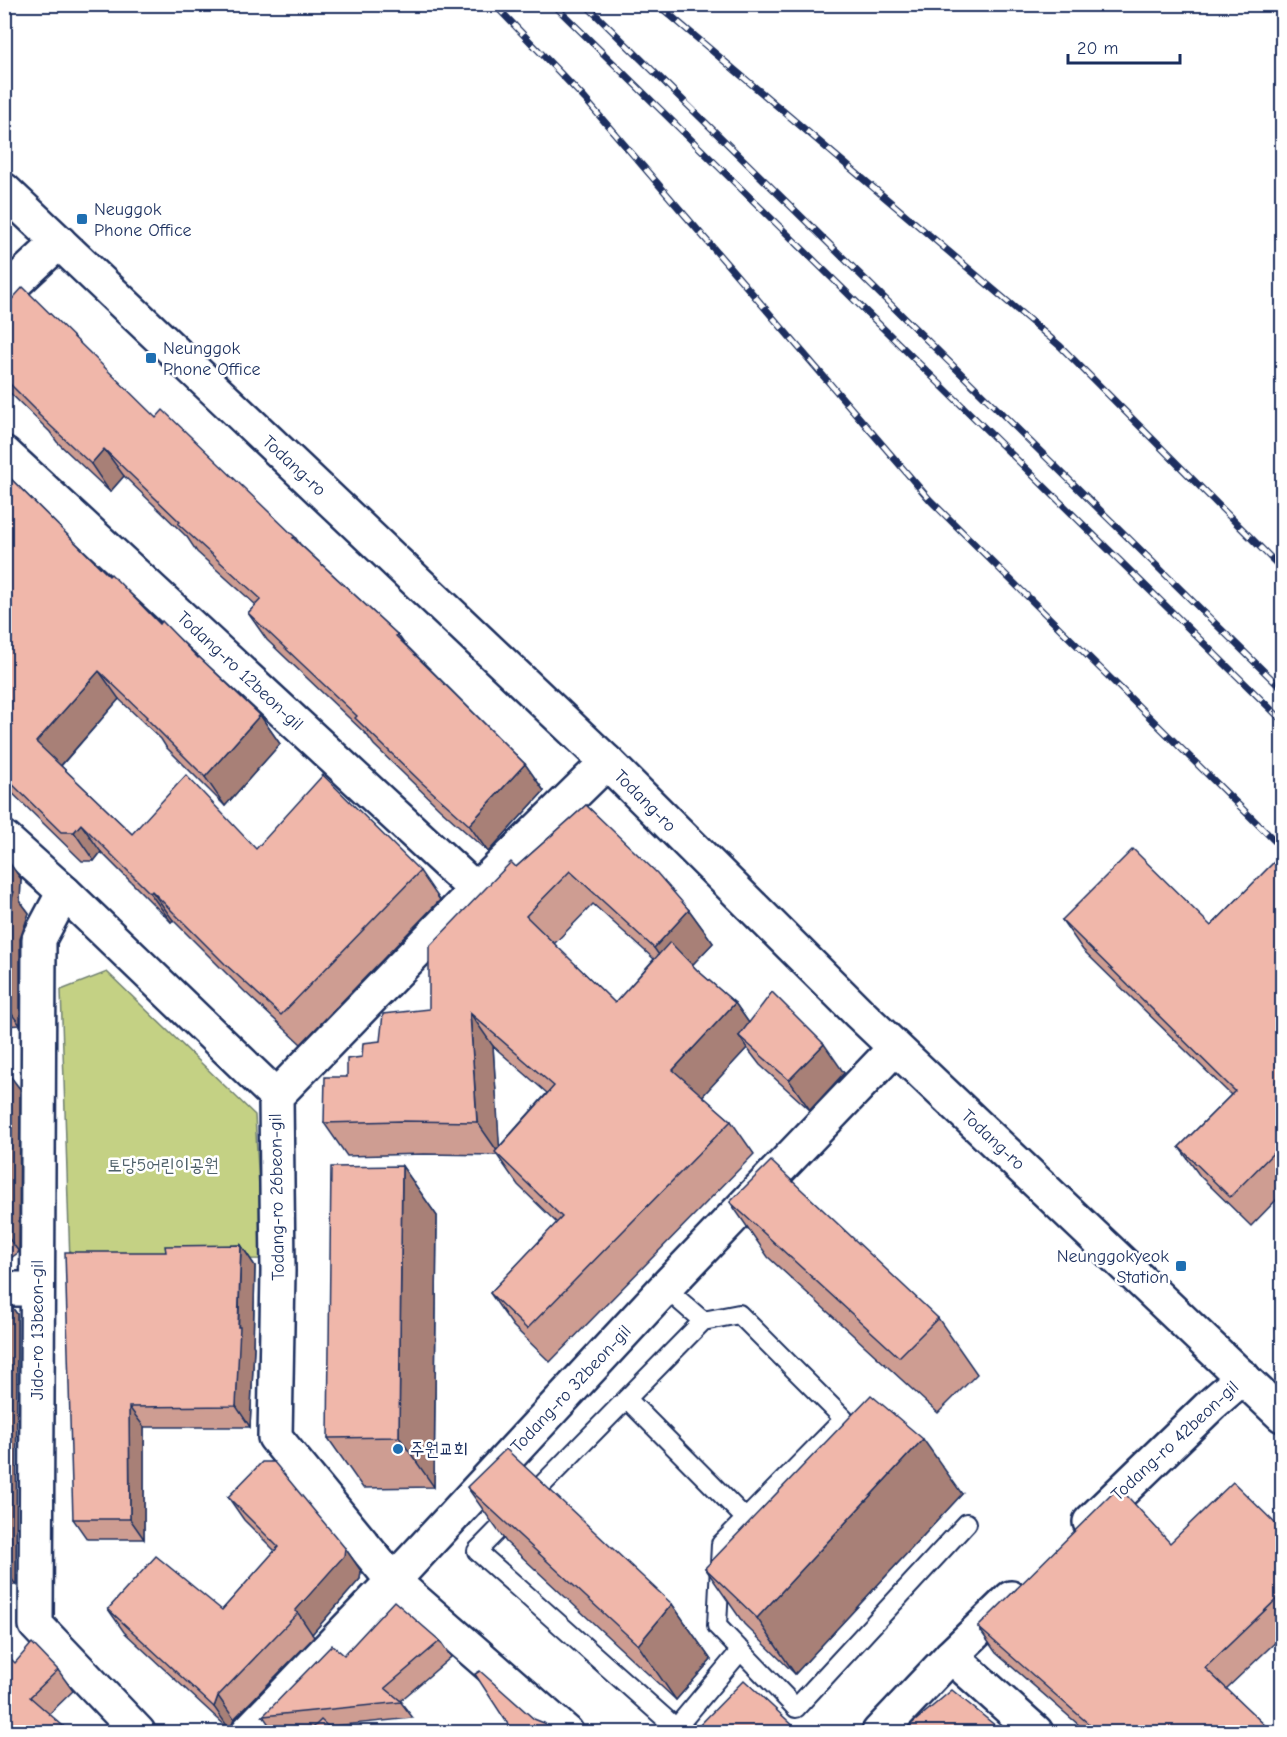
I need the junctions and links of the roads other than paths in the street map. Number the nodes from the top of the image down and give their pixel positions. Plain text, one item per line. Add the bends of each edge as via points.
1 (4, 190) edge
2 (59, 242) junction
3 (4, 293) edge
4 (4, 453) edge
5 (607, 762) junction
6 (4, 838) edge
7 (476, 890) junction
8 (64, 892) junction
9 (895, 1048) junction
10 (276, 1096) junction
11 (665, 1288) junction
12 (4, 1289) edge
13 (37, 1289) junction
14 (703, 1321) junction
15 (1243, 1377) junction
16 (627, 1399) junction
17 (1282, 1415) edge
18 (746, 1519) junction
19 (967, 1523) dead end
20 (1069, 1542) edge
21 (1035, 1575) edge
22 (393, 1581) junction
23 (741, 1650) junction
24 (951, 1656) junction
25 (138, 1732) edge
26 (248, 1732) edge
27 (566, 1732) edge
28 (879, 1732) edge
29 (1036, 1732) edge

1 - 2 street, Todang-ro
2 - 3 street
2 - 5 street, Todang-ro
4 - 7 street, Todang-ro 12beon-gil
5 - 7 street, Todang-ro 26beon-gil
5 - 9 street, Todang-ro
6 - 8 street
7 - 10 street, Todang-ro 26beon-gil
8 - 10 street
8 - 13 street, Jido-ro 13beon-gil via 39,939
9 - 11 street, Todang-ro 32beon-gil
9 - 15 street, Todang-ro
10 - 22 street, Todang-ro 26beon-gil via 275,1437
11 - 14 lane
11 - 22 street, Todang-ro 32beon-gil
12 - 13 street
13 - 25 street, Jido-ro 13beon-gil via 36,1625
14 - 16 lane
14 - 18 lane via 739,1314 844,1419
15 - 17 street, Todang-ro
15 - 20 street, Todang-ro 42beon-gil
16 - 18 lane
16 - 23 lane via 477,1551 676,1728
18 - 23 lane via 721,1544 717,1626
19 - 23 lane via 796,1708
21 - 24 street
22 - 26 street, Todang-ro 32beon-gil
22 - 27 street, Todang-ro 26beon-gil
24 - 28 street
24 - 29 street

